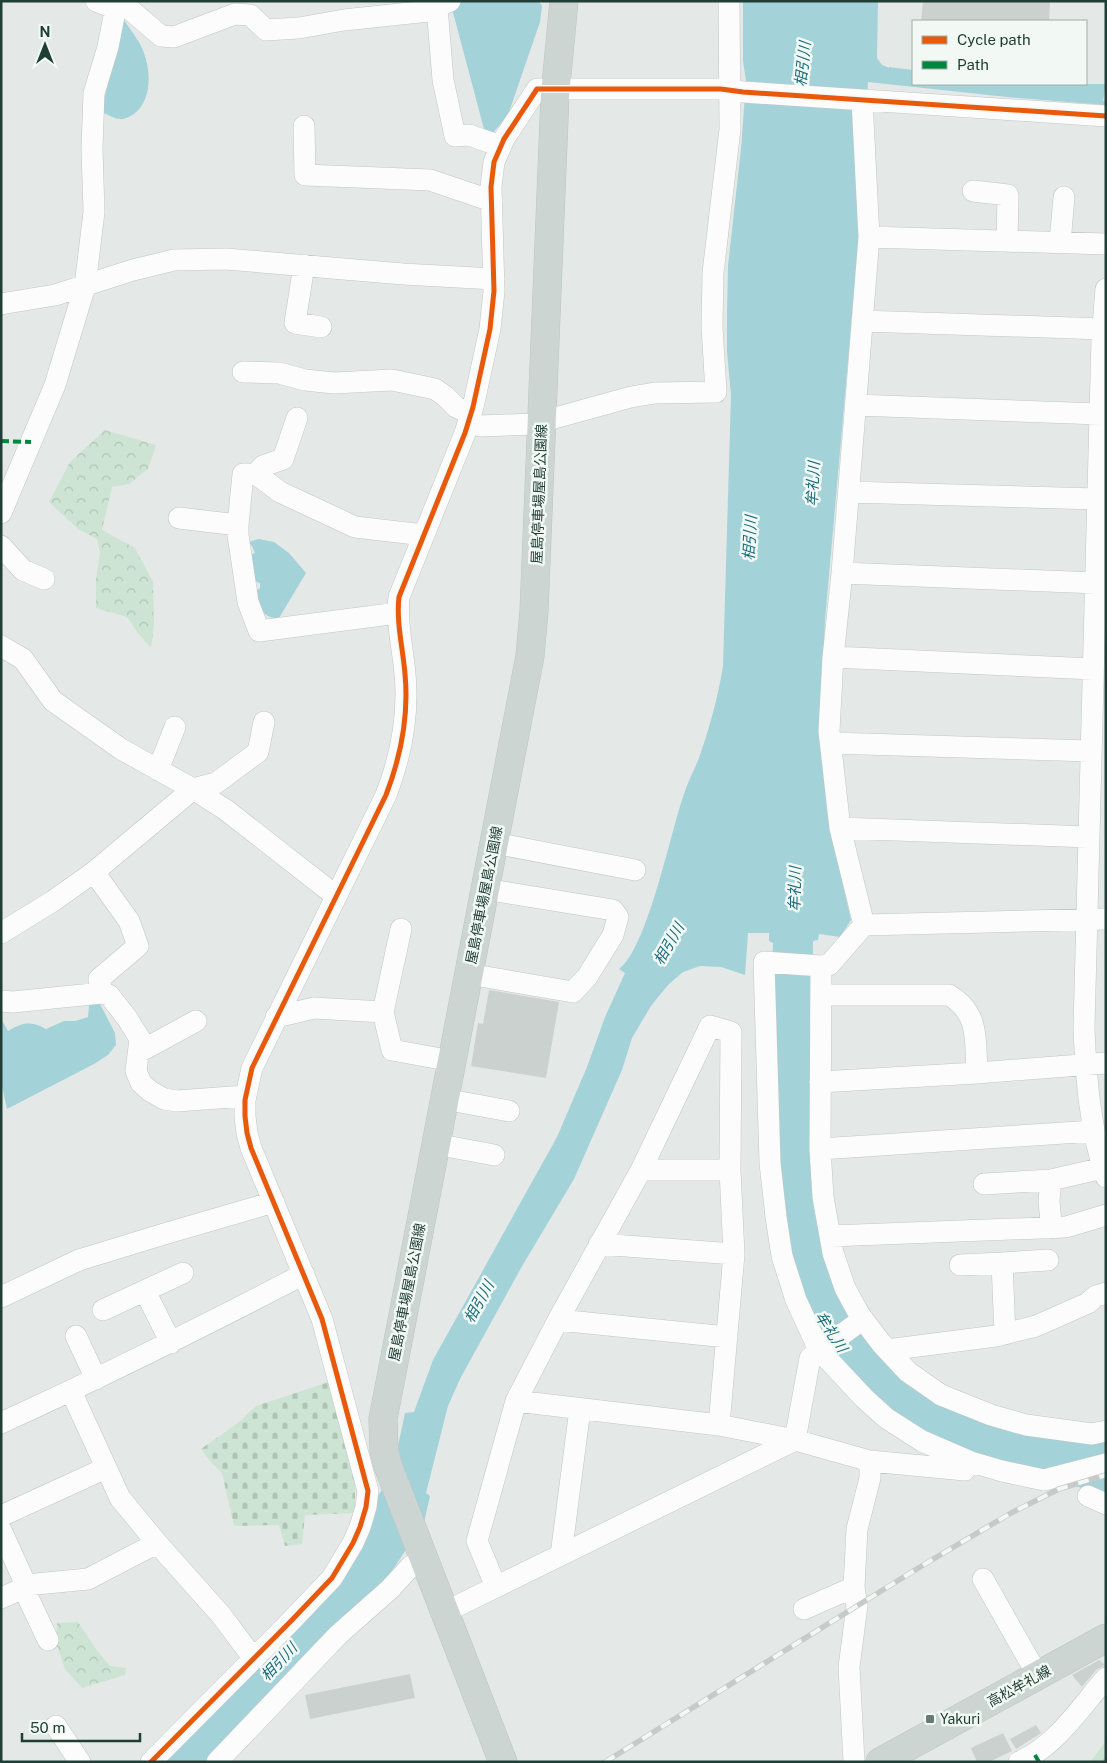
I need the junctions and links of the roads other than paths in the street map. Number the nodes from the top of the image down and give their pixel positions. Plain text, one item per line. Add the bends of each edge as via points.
1 (96, 1) edge
2 (564, 1) edge
3 (729, 1) edge
4 (118, 4) edge
5 (444, 4) edge
6 (256, 10) edge
7 (555, 89) junction
8 (736, 92) junction
9 (859, 100) junction
10 (1106, 116) edge
11 (304, 126) dead end
12 (500, 146) junction
13 (972, 191) dead end
14 (1064, 197) dead end
15 (492, 201) junction
16 (869, 236) junction
17 (1007, 241) junction
18 (1060, 243) junction
19 (1106, 244) edge
20 (304, 265) junction
21 (494, 279) junction
22 (85, 286) junction
23 (1106, 289) edge
24 (1, 304) edge
25 (862, 321) junction
26 (321, 327) dead end
27 (1103, 329) junction
28 (243, 372) dead end
29 (856, 405) junction
30 (1100, 414) junction
31 (297, 418) dead end
32 (470, 418) junction
33 (542, 422) junction
34 (256, 474) junction
35 (849, 492) junction
36 (1098, 499) junction
37 (1, 513) edge
38 (179, 518) dead end
39 (238, 525) junction
40 (424, 535) junction
41 (1, 546) edge
42 (842, 573) junction
43 (44, 579) dead end
44 (1096, 583) junction
45 (398, 613) junction
46 (1, 646) edge
47 (833, 657) junction
48 (1093, 669) junction
49 (264, 722) dead end
50 (175, 727) dead end
51 (831, 743) junction
52 (1091, 751) junction
53 (158, 770) junction
54 (193, 789) junction
55 (1098, 806) edge
56 (840, 828) junction
57 (1089, 837) junction
58 (494, 843) junction
59 (635, 870) dead end
60 (94, 872) junction
61 (485, 889) junction
62 (336, 896) junction
63 (1097, 919) edge
64 (864, 925) junction
65 (401, 930) dead end
66 (1, 933) edge
67 (821, 966) junction
68 (468, 974) junction
69 (102, 993) junction
70 (821, 995) junction
71 (1, 1001) edge
72 (383, 1012) junction
73 (276, 1017) junction
74 (196, 1021) dead end
75 (139, 1052) junction
76 (452, 1061) junction
77 (1096, 1064) edge
78 (977, 1073) junction
79 (820, 1082) junction
80 (245, 1096) junction
81 (444, 1099) junction
82 (509, 1111) dead end
83 (1094, 1131) junction
84 (436, 1144) junction
85 (820, 1149) junction
86 (494, 1156) dead end
87 (641, 1170) junction
88 (730, 1170) junction
89 (1104, 1172) edge
90 (1051, 1180) junction
91 (984, 1184) dead end
92 (274, 1202) junction
93 (1106, 1215) edge
94 (1048, 1228) junction
95 (830, 1236) junction
96 (599, 1244) junction
97 (734, 1254) junction
98 (1048, 1260) dead end
99 (1002, 1263) junction
100 (960, 1265) dead end
101 (183, 1273) dead end
102 (304, 1274) junction
103 (145, 1291) junction
104 (1106, 1293) edge
105 (1, 1297) edge
106 (103, 1310) dead end
107 (863, 1319) junction
108 (558, 1320) junction
109 (1006, 1334) junction
110 (76, 1336) dead end
111 (727, 1337) junction
112 (170, 1343) junction
113 (819, 1350) junction
114 (888, 1350) junction
115 (96, 1379) junction
116 (70, 1391) junction
117 (516, 1401) junction
118 (580, 1409) junction
119 (1, 1423) edge
120 (719, 1425) junction
121 (1106, 1431) edge
122 (795, 1440) junction
123 (384, 1449) junction
124 (357, 1452) junction
125 (870, 1461) junction
126 (971, 1462) junction
127 (1106, 1464) edge
128 (106, 1468) junction
129 (1, 1516) edge
130 (1, 1530) edge
131 (157, 1543) junction
132 (422, 1553) junction
133 (561, 1555) junction
134 (983, 1579) dead end
135 (24, 1586) junction
136 (496, 1587) junction
137 (854, 1587) junction
138 (1, 1598) edge
139 (804, 1609) dead end
140 (445, 1612) junction
141 (1106, 1638) edge
142 (48, 1640) dead end
143 (254, 1659) junction
144 (1038, 1676) junction
145 (1106, 1678) edge
146 (56, 1726) dead end
147 (80, 1762) edge
148 (151, 1762) edge
149 (217, 1762) edge
150 (503, 1762) edge
151 (854, 1762) edge
152 (880, 1762) edge
153 (1019, 1762) edge

1 - 4 street
2 - 7 main road, 屋島停車場屋島公園線
3 - 8 street
4 - 6 street via 161,36 174,37 236,14 250,15
4 - 22 street via 94,93 94,212
5 - 6 street via 429,11 266,30
5 - 12 street via 443,80 454,136 469,135
7 - 8 street
7 - 12 street via 538,89
7 - 33 main road, 屋島停車場屋島公園線
8 - 9 street
8 - 33 street via 713,273 716,392 631,396
9 - 10 street
9 - 16 street
11 - 15 street via 305,175 430,180
12 - 15 street via 492,174
13 - 17 street via 1008,195
14 - 18 street
15 - 21 street
16 - 17 street
16 - 25 street
17 - 18 street
18 - 19 street
20 - 21 street
20 - 22 street via 226,259 174,260
20 - 26 street via 295,323
21 - 32 street via 490,329
22 - 24 street via 55,295
22 - 37 street via 55,385
23 - 27 street
25 - 27 street
25 - 29 street
27 - 30 street
28 - 32 street via 279,373 334,383 392,380 435,389
29 - 30 street
29 - 35 street
30 - 36 street
31 - 34 street via 283,459 263,466
32 - 33 street via 480,426
32 - 40 street
33 - 58 main road, 屋島停車場屋島公園線 via 532,634
34 - 39 street via 243,474
34 - 40 street via 280,492 354,527
35 - 36 street
35 - 42 street
36 - 44 street
38 - 39 street
39 - 45 street via 248,602 259,631
40 - 45 street via 401,589
41 - 43 street via 23,570
42 - 44 street
42 - 47 street
44 - 48 street
45 - 62 street via 406,676 401,749 386,795
46 - 53 street via 23,659 53,701 120,749
47 - 48 street
47 - 51 street
48 - 52 street
49 - 54 street via 258,752 216,782
50 - 53 street
51 - 52 street
51 - 56 street
52 - 55 street
53 - 54 street
54 - 60 street
54 - 62 street via 226,810
55 - 57 street
56 - 57 street
56 - 64 street
57 - 63 street
58 - 59 street
58 - 61 main road, 屋島停車場屋島公園線
60 - 66 street
60 - 69 street via 129,921 138,946 99,979
61 - 68 main road, 屋島停車場屋島公園線
61 - 68 street via 613,910 618,917 613,936 587,977 573,992
62 - 73 street
63 - 64 street
63 - 77 street via 1084,1028
64 - 67 street via 829,966
65 - 72 street
67 - 70 street
67 - 113 street via 764,962 770,1162 776,1217 790,1282
68 - 76 main road, 屋島停車場屋島公園線
69 - 71 street
69 - 75 street via 109,995 128,1018 140,1039
70 - 78 street via 948,995 968,1012 974,1026
70 - 79 street
72 - 73 street via 314,1008
72 - 76 street via 392,1050
73 - 80 street via 252,1068
74 - 75 street
75 - 80 street via 136,1071 141,1083 164,1099
76 - 81 main road, 屋島停車場屋島公園線
77 - 78 street
77 - 83 street
78 - 79 street
79 - 85 street
80 - 92 street via 247,1132
81 - 82 street
81 - 84 main road, 屋島停車場屋島公園線
83 - 85 street
83 - 89 street
84 - 86 street
84 - 123 main road, 屋島停車場屋島公園線 via 385,1404
85 - 95 street via 822,1197
87 - 88 street
87 - 88 street via 710,1026 731,1032
87 - 96 street
88 - 97 street
89 - 90 street
90 - 91 street
90 - 94 street via 1048,1201 1051,1223
92 - 102 street
92 - 105 street via 79,1260
93 - 94 street via 1066,1227
94 - 95 street
95 - 107 street via 845,1288
96 - 97 street
96 - 108 street
97 - 111 street
98 - 99 street
99 - 100 street
99 - 109 street
101 - 103 street
102 - 112 street
102 - 124 street via 322,1319
103 - 106 street
103 - 112 street
104 - 109 street via 1036,1326
107 - 113 street
107 - 114 street
108 - 111 street
108 - 117 street
109 - 114 street
110 - 115 street
111 - 120 street
112 - 115 street
113 - 122 street via 810,1358
113 - 126 street via 886,1418 922,1441
114 - 121 street via 908,1372 941,1395 991,1415 1066,1431 1092,1434
115 - 116 street
116 - 119 street
116 - 128 street
117 - 118 street
117 - 136 street via 477,1541
118 - 120 street
118 - 133 street
120 - 122 street
122 - 125 street
122 - 133 street
123 - 124 street
123 - 132 main road, 屋島停車場屋島公園線
124 - 143 street via 368,1491 364,1514 353,1543 332,1578
125 - 126 street via 965,1470
125 - 137 street via 870,1478 857,1530
126 - 127 street via 1044,1480
128 - 129 street
128 - 131 street via 120,1498
130 - 135 street
131 - 135 street via 88,1578
131 - 143 street via 221,1615
132 - 140 main road, 屋島停車場屋島公園線
132 - 149 street
133 - 136 street
134 - 144 street
135 - 138 street
135 - 142 street
136 - 140 street
137 - 139 street
137 - 151 street via 857,1606 849,1667
140 - 150 main road, 屋島停車場屋島公園線
141 - 144 main road, 高松牟礼線
143 - 148 street
144 - 152 main road, 高松牟礼線
145 - 153 street via 1055,1738 1035,1755
146 - 147 street

